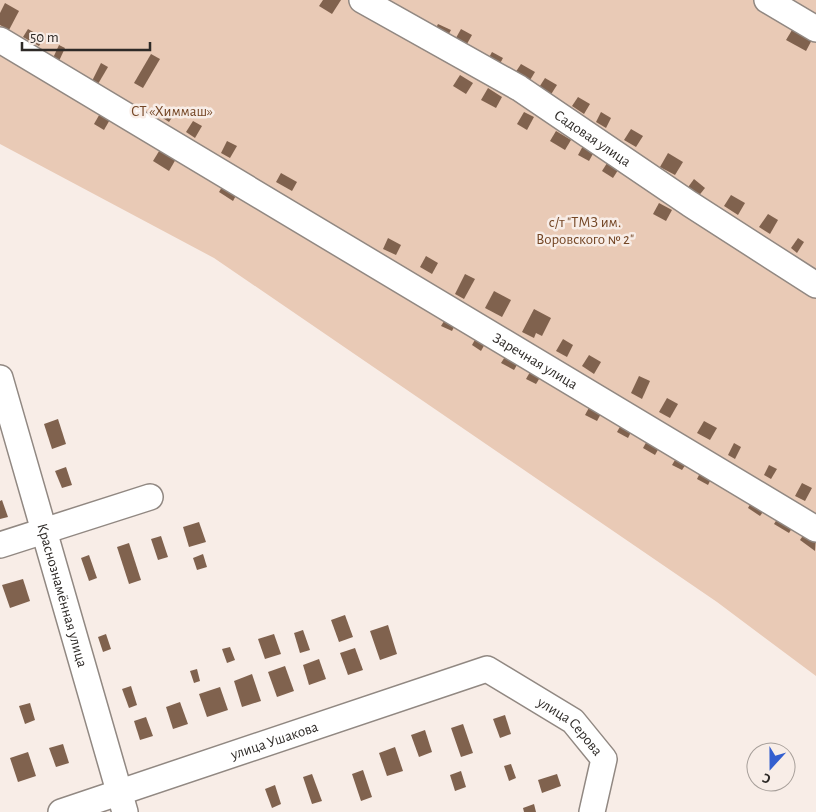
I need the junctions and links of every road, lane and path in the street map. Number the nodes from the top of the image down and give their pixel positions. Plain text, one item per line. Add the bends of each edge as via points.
1 (362, 0) edge
2 (767, 0) edge
3 (816, 29) edge
4 (0, 40) edge
5 (816, 285) edge
6 (0, 378) edge
7 (150, 497) dead end
8 (816, 529) edge
9 (42, 530) junction
10 (0, 545) edge
11 (487, 669) joint
12 (122, 803) edge
13 (61, 812) edge
14 (592, 812) edge

1 - 5 street, Садовая улица via 519,88
2 - 3 street
4 - 8 street, Заречная улица
6 - 9 street, Краснознамённая улица
7 - 9 street
9 - 10 street
9 - 12 street, Краснознамённая улица
11 - 12 street, улица Ушакова
11 - 14 street, улица Серова via 573,721 604,759
12 - 13 street, улица Ушакова

